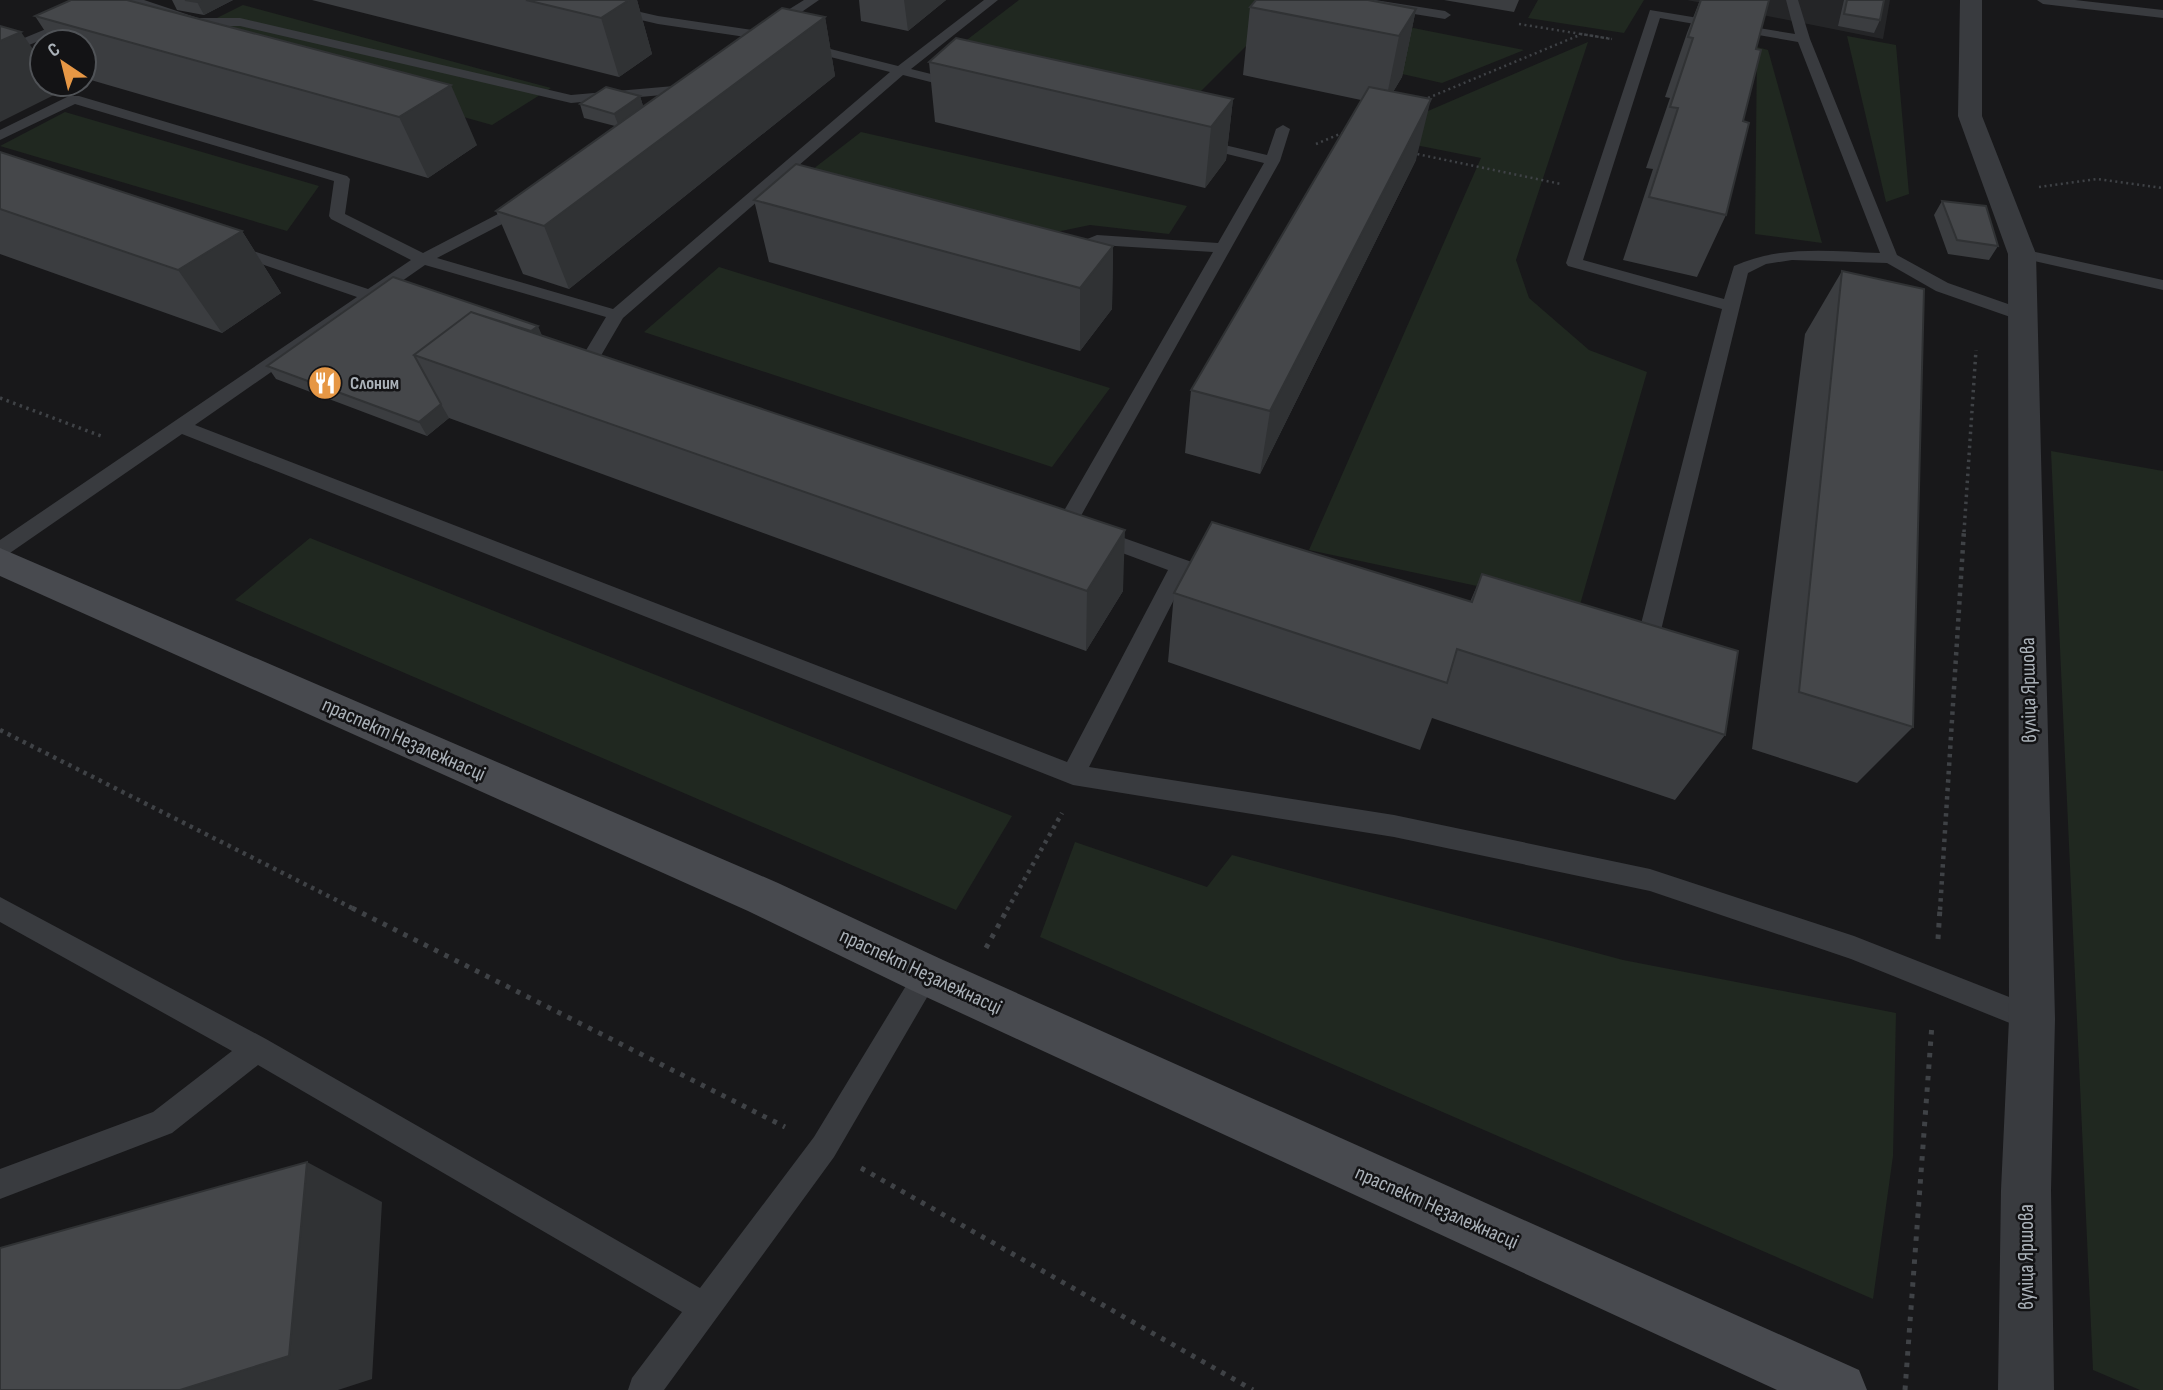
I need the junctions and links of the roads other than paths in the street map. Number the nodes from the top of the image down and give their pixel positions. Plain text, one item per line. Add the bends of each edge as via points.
1 (132, 0) edge
2 (572, 0) edge
3 (813, 0) edge
4 (992, 0) edge
5 (1352, 0) edge
6 (1792, 0) edge
7 (1971, 0) edge
8 (2043, 0) edge
9 (1445, 15) dead end
10 (2163, 15) edge
11 (87, 16) edge
12 (759, 35) junction
13 (1803, 39) junction
14 (0, 52) edge
15 (738, 52) edge
16 (900, 71) junction
17 (980, 90) edge
18 (665, 111) edge
19 (1283, 130) dead end
20 (0, 136) edge
21 (1180, 139) edge
22 (1273, 161) junction
23 (545, 196) edge
24 (210, 242) edge
25 (1224, 248) junction
26 (2022, 254) junction
27 (1890, 258) junction
28 (423, 259) junction
29 (1051, 260) edge
30 (2163, 285) edge
31 (368, 295) junction
32 (1731, 306) junction
33 (616, 315) junction
34 (2022, 315) junction
35 (627, 375) edge
36 (178, 425) junction
37 (1040, 516) edge
38 (1066, 525) junction
39 (0, 550) edge
40 (0, 561) edge
41 (1180, 566) junction
42 (1238, 583) edge
43 (1628, 665) edge
44 (1073, 775) junction
45 (0, 909) edge
46 (927, 975) junction
47 (2032, 1019) junction
48 (256, 1049) junction
49 (0, 1184) edge
50 (703, 1307) junction
51 (644, 1390) edge
52 (1839, 1390) edge
53 (2026, 1390) edge

1 - 18 lane via 197,22 240,22 571,99 702,83
2 - 12 lane via 658,20
3 - 12 lane
4 - 16 lane
5 - 9 lane
6 - 13 lane
7 - 26 street, вуліца Яршова via 1970,116
8 - 10 lane
11 - 14 lane
12 - 15 lane
12 - 16 lane
13 - 27 lane
13 - 32 lane via 1655,13 1574,263
16 - 17 lane
16 - 33 lane
19 - 22 lane
20 - 28 lane via 74,99 342,180 337,216
21 - 22 lane
22 - 25 lane
23 - 28 lane
24 - 31 lane
25 - 29 lane via 1097,240
25 - 38 lane
26 - 30 lane
26 - 34 street, вуліца Яршова
27 - 32 lane via 1792,255 1762,260 1740,270
27 - 34 lane via 1942,287
28 - 31 lane
28 - 33 lane
31 - 36 lane
32 - 43 lane via 1641,668
33 - 35 lane via 588,362
34 - 47 street, вуліца Яршова
36 - 39 lane
36 - 44 lane
37 - 38 lane
38 - 41 lane
40 - 46 main road, праспект Незалежнасці via 763,897
41 - 42 lane
41 - 44 lane
44 - 47 lane via 1394,825 1650,880 1854,948
45 - 48 lane
46 - 50 lane via 824,1147
46 - 52 main road, праспект Незалежнасці
47 - 53 street, вуліца Яршова
48 - 49 lane via 162,1123
48 - 50 lane
50 - 51 lane

